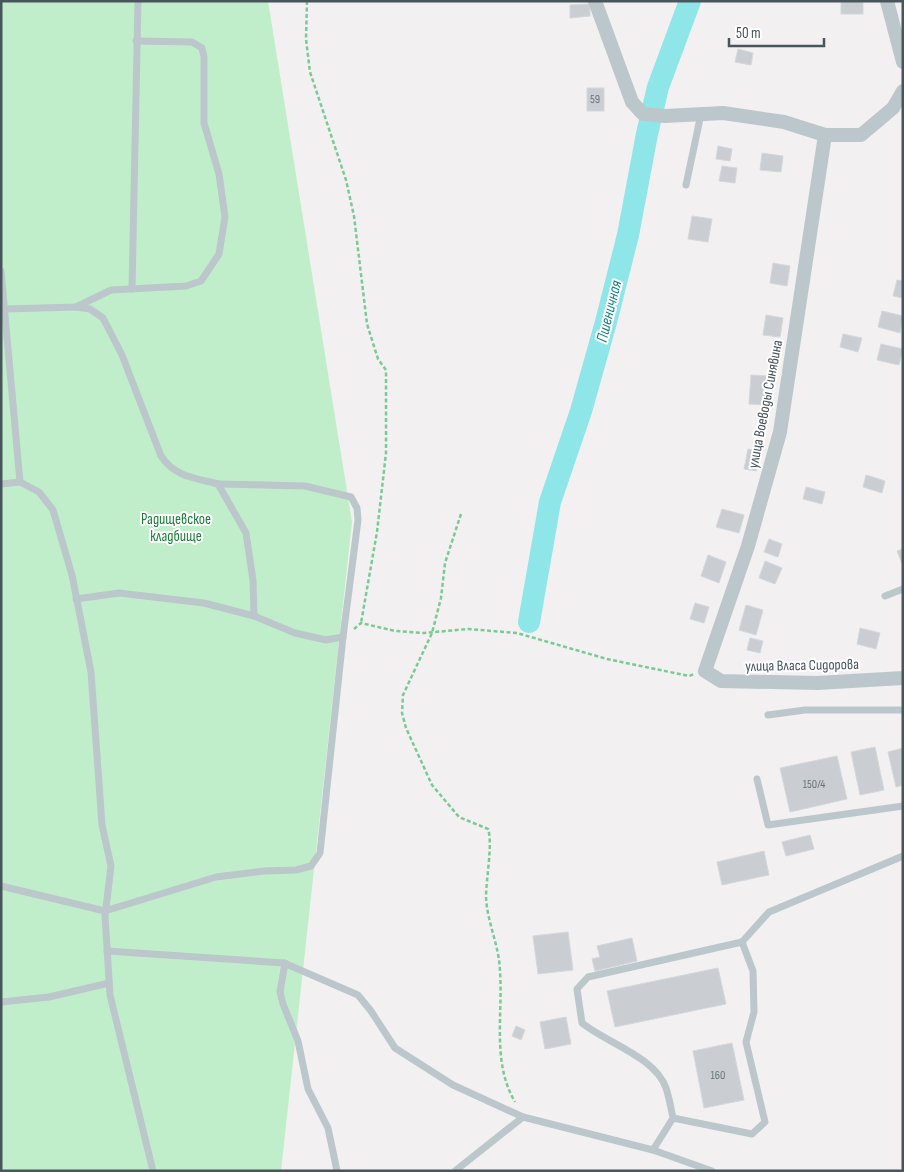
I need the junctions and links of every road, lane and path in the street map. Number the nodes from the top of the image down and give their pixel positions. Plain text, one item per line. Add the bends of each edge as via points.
1 (138, 1) edge
2 (307, 1) edge
3 (595, 1) edge
4 (887, 1) edge
5 (136, 41) junction
6 (903, 62) edge
7 (903, 91) edge
8 (701, 114) junction
9 (825, 135) junction
10 (686, 184) dead end
11 (1, 271) edge
12 (2, 282) edge
13 (132, 289) junction
14 (76, 307) junction
15 (5, 309) junction
16 (20, 482) junction
17 (1, 484) edge
18 (218, 484) junction
19 (461, 514) dead end
20 (903, 589) edge
21 (884, 596) dead end
22 (76, 599) junction
23 (254, 616) junction
24 (361, 624) junction
25 (432, 633) junction
26 (343, 637) junction
27 (705, 671) junction
28 (903, 678) edge
29 (903, 710) edge
30 (768, 715) dead end
31 (757, 779) dead end
32 (903, 806) edge
33 (903, 856) edge
34 (1, 886) edge
35 (105, 911) junction
36 (742, 942) junction
37 (107, 951) junction
38 (285, 963) junction
39 (109, 983) junction
40 (1, 1002) edge
41 (523, 1117) junction
42 (673, 1118) junction
43 (653, 1150) junction
44 (153, 1171) edge
45 (337, 1171) edge
46 (455, 1171) edge
47 (712, 1171) edge

1 - 5 lane
2 - 24 path via 306,39 310,72 346,180 354,216 367,324 378,359 386,370 386,453 377,532
3 - 8 street via 632,102 643,114
4 - 6 street
5 - 13 lane
5 - 13 lane via 192,42 202,48 204,123 219,174 225,217 219,254 201,281 186,286
7 - 9 street via 893,108 861,135
8 - 9 street via 723,113 784,122
8 - 10 lane
9 - 27 street, улица Воеводы Синявина via 780,432 748,546
11 - 12 lane
12 - 15 lane
13 - 14 lane via 111,290
14 - 15 lane
14 - 18 lane via 90,309 103,318 169,468 180,475
15 - 16 lane
16 - 17 lane
16 - 22 lane via 39,492 53,510
18 - 23 lane via 246,533
18 - 26 lane via 305,486 351,497 357,508 358,520
19 - 25 path via 445,563
20 - 21 lane
22 - 23 lane via 119,593 204,604
22 - 35 lane via 91,672 102,825 111,866
23 - 26 lane via 295,633 326,640
24 - 25 path via 396,631
24 - 26 path
25 - 27 path via 468,628 517,634 607,659 689,676
25 - 41 path via 403,695 402,713 432,784 455,813 488,829 487,909 499,958 500,1056 506,1085
26 - 35 lane via 320,853 311,866 216,877
27 - 28 street, улица Власа Сидорова via 721,681 817,683
29 - 30 lane via 814,709
31 - 32 lane via 768,825
33 - 36 lane via 769,912
34 - 35 lane
35 - 37 lane
36 - 42 lane via 753,972 754,1012 746,1042 765,1122 752,1134
36 - 42 lane via 588,977 577,989 582,1023 650,1065 666,1087
37 - 38 lane
37 - 39 lane
38 - 41 lane via 358,995 395,1048 453,1084
38 - 45 lane via 280,992 298,1041 308,1089 328,1128
39 - 40 lane via 49,997
39 - 44 lane
41 - 43 lane
41 - 46 lane
42 - 43 lane
43 - 47 lane

